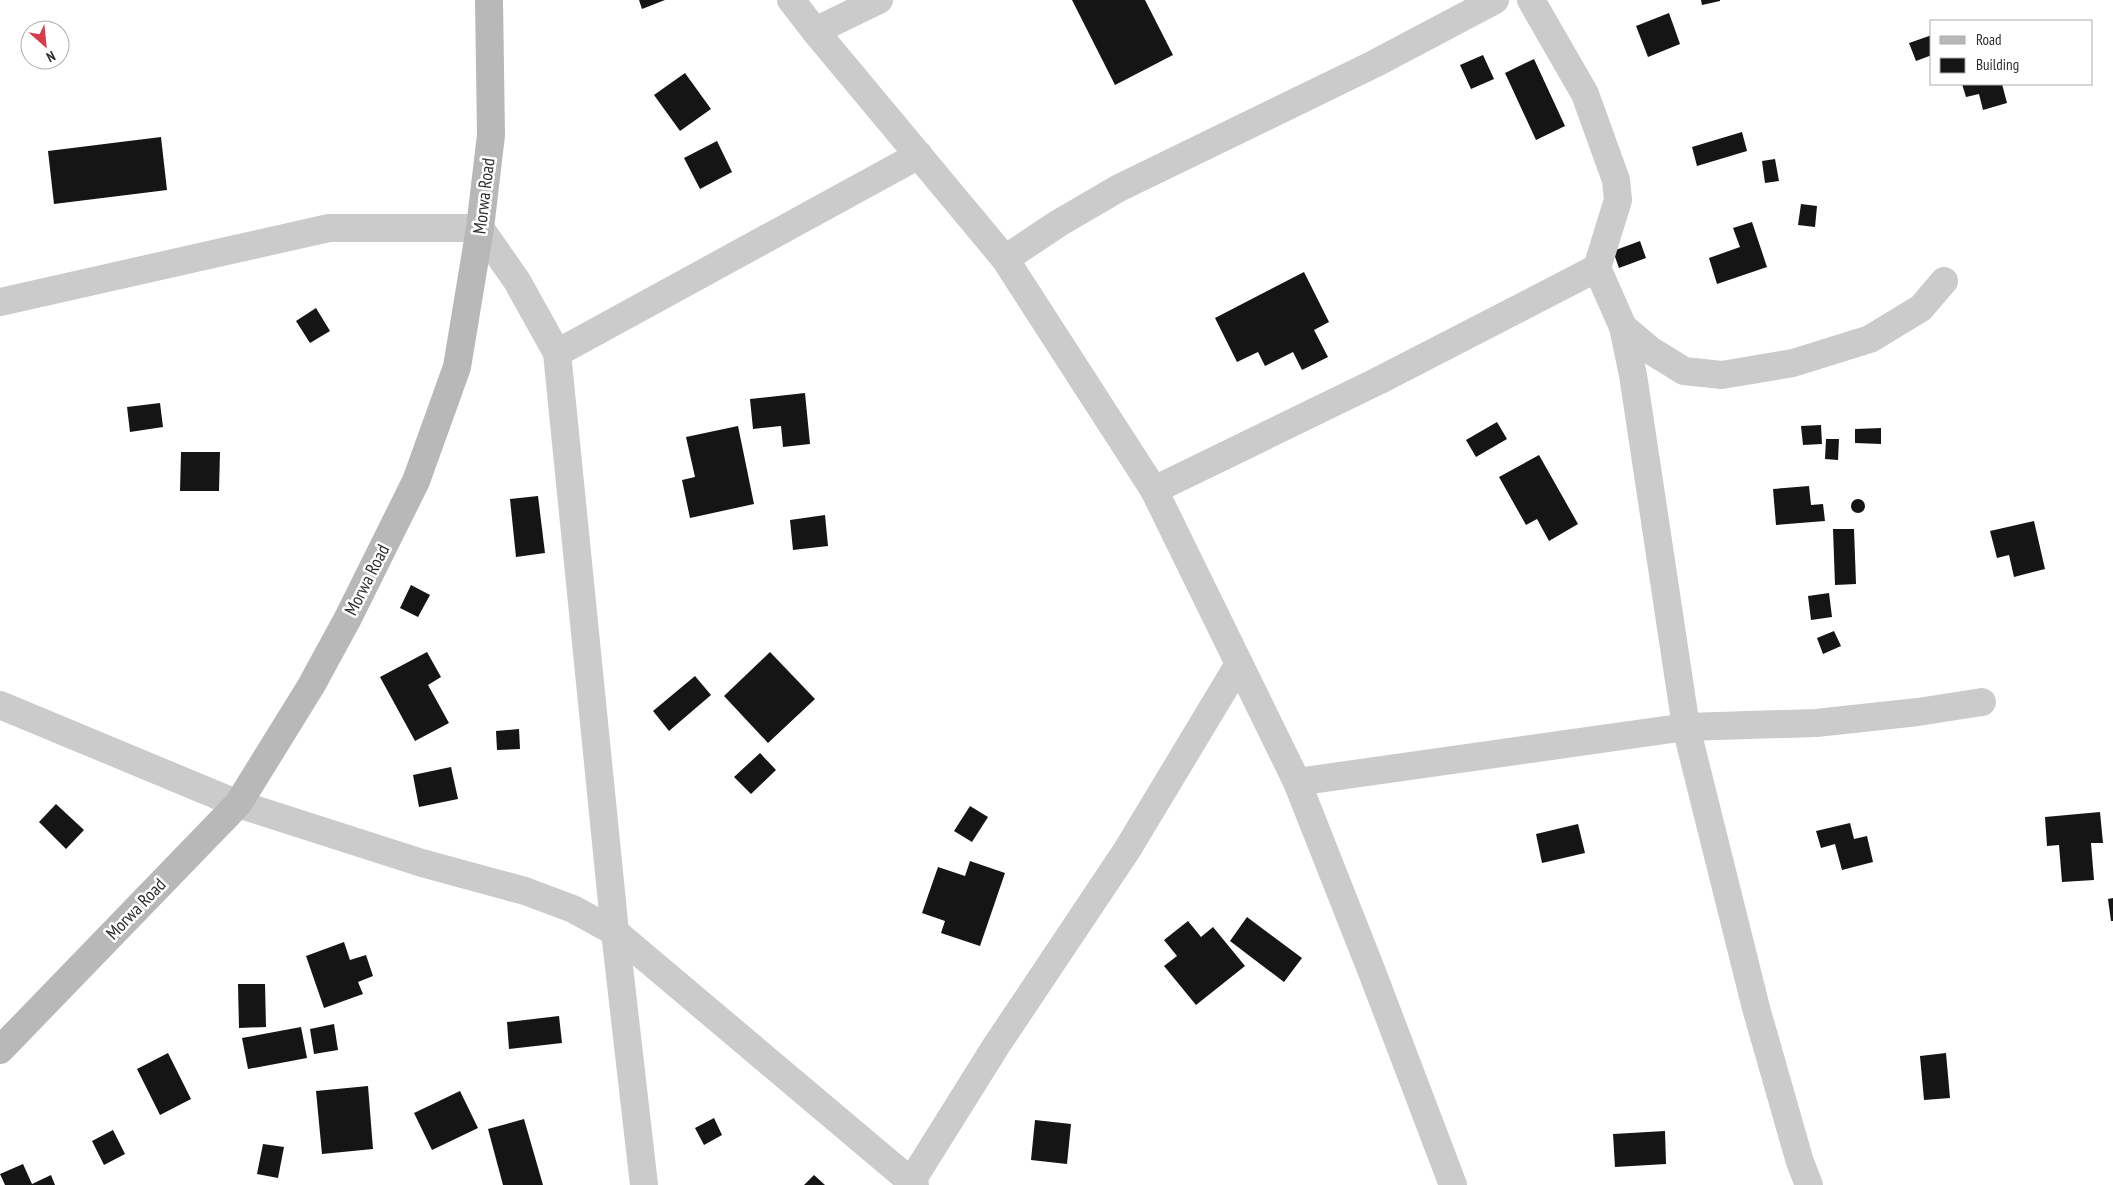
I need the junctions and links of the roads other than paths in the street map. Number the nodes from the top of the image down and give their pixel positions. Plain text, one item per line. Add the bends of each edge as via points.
1 (489, 0) edge
2 (791, 0) edge
3 (879, 0) edge
4 (1495, 0) edge
5 (1531, 0) edge
6 (815, 31) junction
7 (919, 155) junction
8 (480, 228) junction
9 (1005, 259) junction
10 (1597, 268) junction
11 (1944, 281) dead end
12 (0, 302) edge
13 (1623, 327) junction
14 (557, 352) junction
15 (1154, 490) junction
16 (1239, 664) junction
17 (1982, 702) dead end
18 (0, 705) edge
19 (1686, 728) junction
20 (1297, 782) junction
21 (238, 804) junction
22 (615, 932) junction
23 (0, 1050) edge
24 (913, 1183) edge
25 (644, 1185) edge
26 (1453, 1185) edge
27 (1809, 1185) edge

1 - 8 main road, Morwa Road via 491,135
2 - 6 street
3 - 6 street
4 - 9 street via 1374,64 1119,188
5 - 10 street via 1584,94 1616,180 1618,200
6 - 7 street
7 - 9 street
7 - 14 street
8 - 12 street via 329,228
8 - 14 street via 517,281
8 - 21 main road, Morwa Road via 457,367 416,481 329,652
9 - 15 street
10 - 13 street
10 - 15 street via 1378,381
11 - 13 street via 1920,308 1870,340 1793,363 1722,375 1684,371 1650,350
13 - 19 street
14 - 22 street
15 - 16 street
16 - 20 street
16 - 24 street via 1127,850 996,1046
17 - 19 street via 1816,722
18 - 21 street
19 - 20 street
19 - 27 street via 1756,1008
20 - 26 street
21 - 22 street via 422,863 525,891 573,909
21 - 23 main road, Morwa Road
22 - 24 street
22 - 25 street

